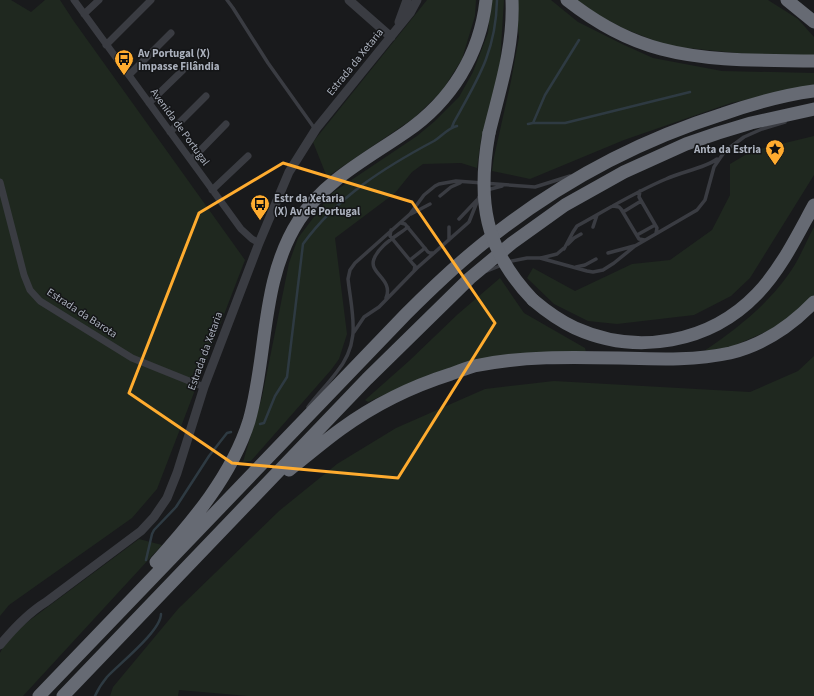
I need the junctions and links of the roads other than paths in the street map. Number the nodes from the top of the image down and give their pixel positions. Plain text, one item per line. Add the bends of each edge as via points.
1 (74, 0) edge
2 (98, 0) edge
3 (151, 0) edge
4 (227, 0) edge
5 (349, 0) edge
6 (407, 0) edge
7 (417, 0) edge
8 (486, 0) edge
9 (512, 0) edge
10 (567, 0) edge
11 (787, 0) edge
12 (84, 14) junction
13 (814, 22) edge
14 (170, 33) dead end
15 (394, 33) junction
16 (106, 45) junction
17 (814, 61) edge
18 (183, 70) dead end
19 (129, 75) junction
20 (814, 91) edge
21 (206, 96) dead end
22 (149, 103) junction
23 (814, 110) edge
24 (226, 124) dead end
25 (316, 129) junction
26 (170, 132) junction
27 (248, 156) dead end
28 (720, 157) junction
29 (191, 160) junction
30 (589, 171) junction
31 (0, 182) edge
32 (463, 182) junction
33 (507, 185) junction
34 (212, 190) junction
35 (641, 190) junction
36 (440, 196) dead end
37 (480, 196) junction
38 (641, 201) junction
39 (430, 204) dead end
40 (814, 205) edge
41 (612, 206) junction
42 (623, 212) junction
43 (410, 214) junction
44 (598, 214) junction
45 (459, 219) dead end
46 (400, 223) junction
47 (655, 225) junction
48 (408, 227) junction
49 (449, 227) dead end
50 (594, 227) dead end
51 (392, 230) junction
52 (581, 234) dead end
53 (655, 234) junction
54 (637, 235) junction
55 (393, 239) junction
56 (645, 240) junction
57 (448, 241) junction
58 (259, 242) junction
59 (635, 246) junction
60 (425, 248) junction
61 (564, 249) junction
62 (436, 252) junction
63 (608, 253) dead end
64 (540, 258) junction
65 (596, 259) dead end
66 (410, 260) junction
67 (572, 267) junction
68 (412, 274) junction
69 (470, 278) junction
70 (384, 300) junction
71 (814, 302) edge
72 (354, 333) junction
73 (204, 387) junction
74 (290, 434) junction
75 (259, 492) junction
76 (104, 628) junction
77 (0, 645) edge
78 (39, 696) edge
79 (63, 696) edge

1 - 12 street, Avenida de Portugal
2 - 12 street
3 - 16 street
4 - 25 lane via 268,63
5 - 15 street
6 - 15 street, Estrada da Xetaria
7 - 15 street, Estrada da Xetaria
8 - 76 highway via 482,28 470,59 443,100 417,124 330,184 312,201 294,228 276,273 253,403 236,454 202,506 135,585
9 - 40 highway, bridge via 511,45 489,133 484,164 483,196 490,230 502,260 522,288 546,311 565,323 606,339 656,343 704,331 746,305 757,294 778,268
10 - 17 highway via 606,27 662,49 711,57
11 - 13 highway
12 - 16 street, Avenida de Portugal
14 - 19 street
15 - 25 street, Estrada da Xetaria
16 - 19 street, Avenida de Portugal
18 - 22 street
19 - 22 street, Avenida de Portugal
20 - 30 highway via 747,106 694,123 641,145
21 - 26 street
22 - 26 street, Avenida de Portugal
23 - 28 lane via 744,137
23 - 69 highway via 751,123 718,133 686,144 624,172 565,205 512,243
24 - 29 street
25 - 58 street, Estrada da Xetaria via 289,172
26 - 29 street, Avenida de Portugal
27 - 34 street
28 - 35 lane
28 - 53 lane via 714,166 707,195 700,208
29 - 34 street, Avenida de Portugal
30 - 33 lane via 535,187
30 - 74 highway via 532,206 480,246 402,318
31 - 73 street, Estrada da Barota via 24,275 30,290 40,301 132,358
32 - 33 lane
32 - 36 lane
32 - 43 lane via 435,186
33 - 37 lane via 492,188
34 - 58 street, Avenida de Portugal via 246,234
35 - 38 lane via 638,195
35 - 41 lane
37 - 45 lane
37 - 57 lane via 469,222
38 - 42 lane
38 - 47 lane
39 - 43 lane
41 - 42 lane via 619,207
41 - 44 lane
42 - 54 lane
43 - 46 lane
44 - 50 lane
44 - 61 lane via 575,228
46 - 48 lane
46 - 51 lane
47 - 53 lane
47 - 54 lane
48 - 55 lane
48 - 60 lane
49 - 57 lane
51 - 55 lane via 390,234
51 - 72 lane via 350,270 348,278
52 - 61 lane via 570,241
53 - 56 lane
54 - 56 lane via 640,240
55 - 66 lane
55 - 70 lane via 379,252 373,262 387,284 388,294
56 - 59 lane
57 - 62 lane
58 - 73 street, Estrada da Xetaria
59 - 63 lane
59 - 67 lane via 603,270 593,272
60 - 62 lane via 430,253
60 - 66 lane
61 - 64 lane via 557,254
62 - 68 lane
64 - 67 lane
64 - 69 lane via 507,262
65 - 67 lane via 585,265
66 - 68 lane via 414,266
68 - 70 lane
69 - 75 highway via 367,379
70 - 72 lane via 364,317
71 - 75 highway via 786,328 731,353 672,360 525,359 474,366 436,379 403,392 341,429
72 - 74 lane via 345,362 317,394
73 - 77 street, Estrada da Xetaria via 177,473 167,498 154,517 141,531 32,610
74 - 76 highway
75 - 79 highway
76 - 78 highway

